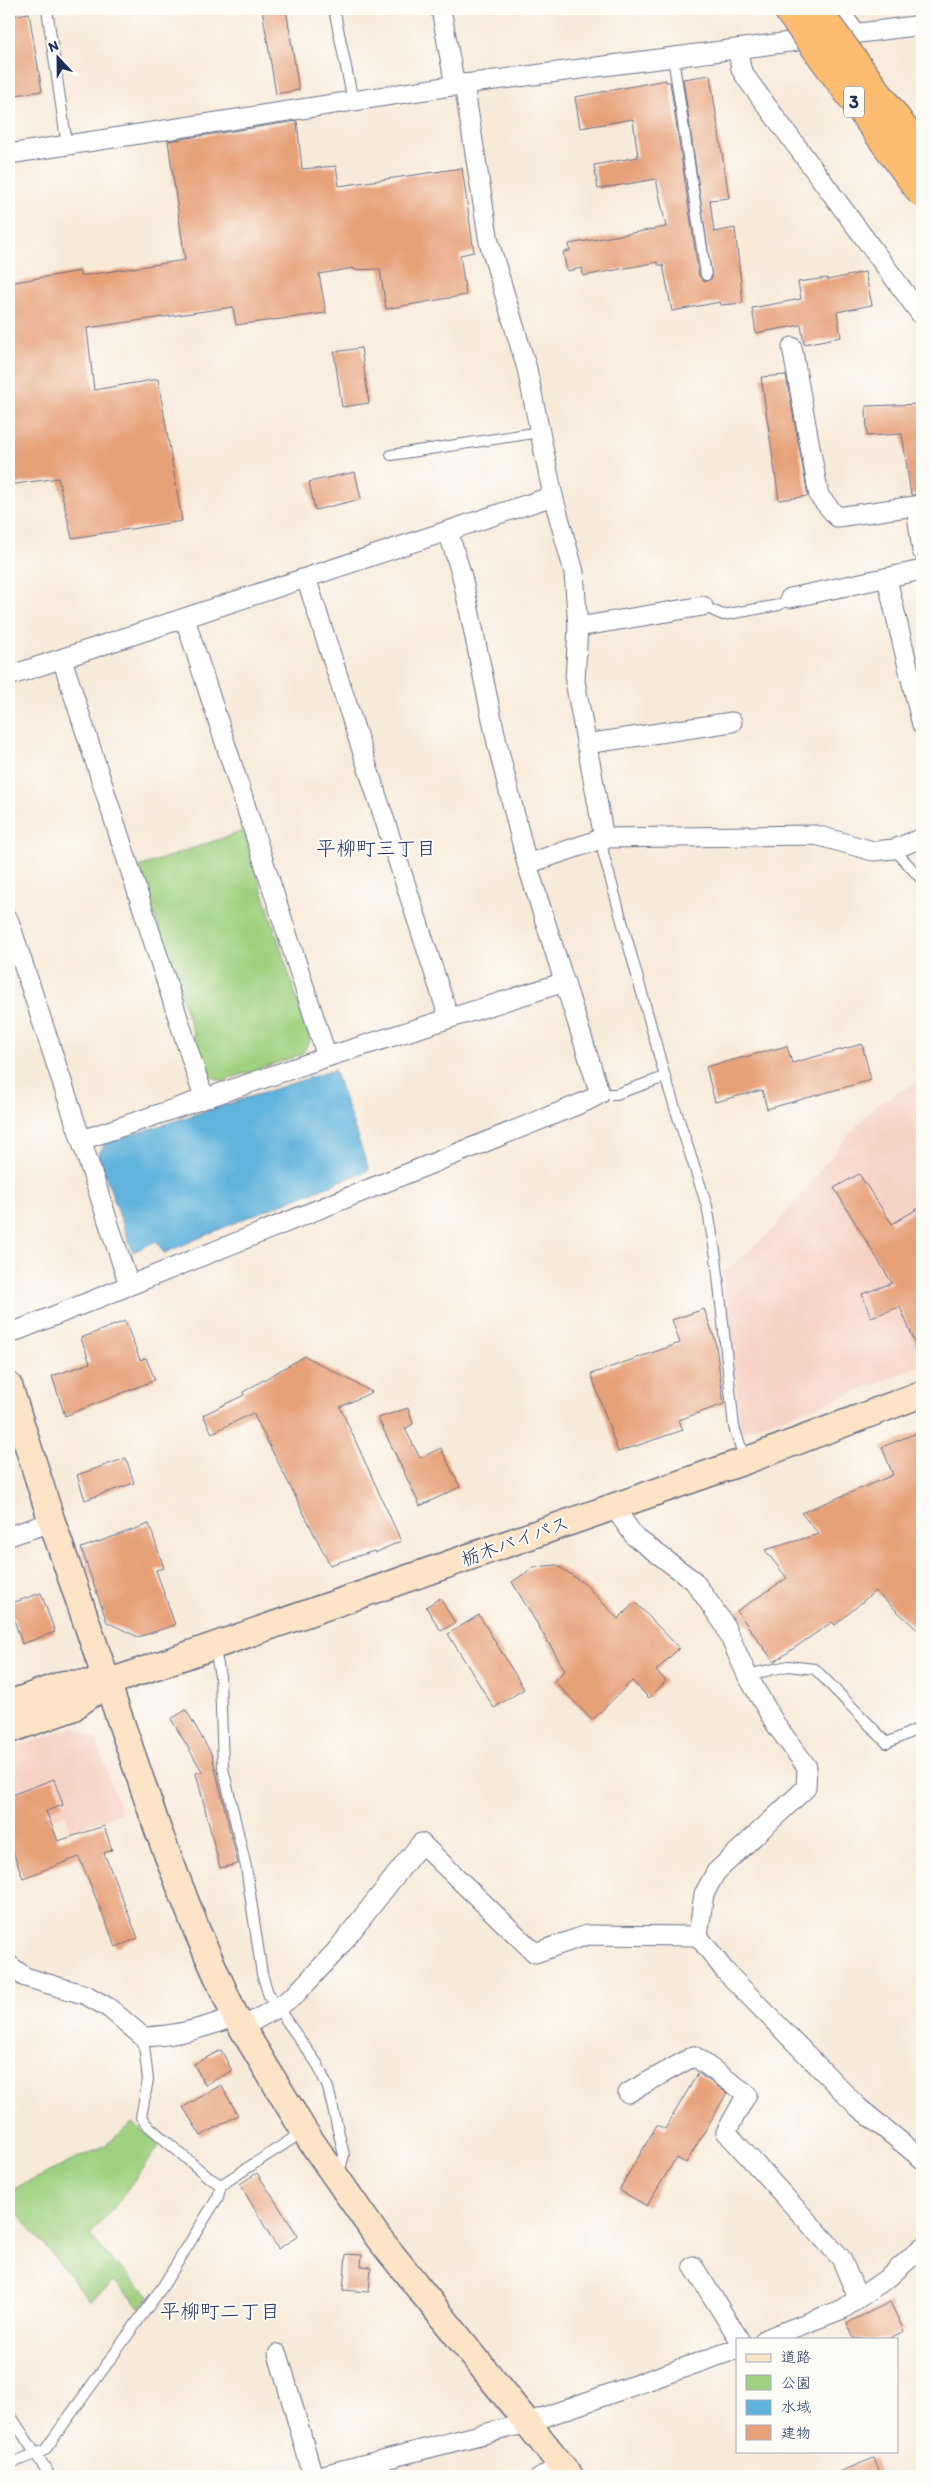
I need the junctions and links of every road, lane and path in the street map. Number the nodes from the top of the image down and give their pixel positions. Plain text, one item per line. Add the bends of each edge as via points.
1 (47, 9) edge
2 (334, 9) edge
3 (441, 9) edge
4 (787, 9) edge
5 (816, 9) edge
6 (838, 9) edge
7 (919, 9) edge
8 (922, 24) edge
9 (856, 34) junction
10 (738, 49) junction
11 (673, 56) junction
12 (460, 85) junction
13 (353, 101) junction
14 (67, 146) junction
15 (922, 153) edge
16 (9, 154) edge
17 (922, 194) edge
18 (706, 275) dead end
19 (922, 316) edge
20 (792, 347) dead end
21 (540, 432) junction
22 (391, 456) dead end
23 (553, 496) junction
24 (919, 505) edge
25 (448, 531) junction
26 (922, 551) edge
27 (922, 570) edge
28 (306, 578) junction
29 (887, 579) junction
30 (790, 598) joint
31 (704, 606) joint
32 (185, 619) junction
33 (578, 627) junction
34 (62, 659) junction
35 (9, 676) edge
36 (921, 717) edge
37 (732, 722) dead end
38 (586, 744) junction
39 (604, 838) junction
40 (922, 838) edge
41 (894, 849) junction
42 (527, 864) junction
43 (922, 880) edge
44 (9, 921) edge
45 (565, 982) junction
46 (449, 1018) junction
47 (327, 1057) junction
48 (665, 1077) junction
49 (600, 1094) junction
50 (204, 1098) junction
51 (82, 1140) junction
52 (129, 1285) junction
53 (9, 1334) edge
54 (9, 1386) edge
55 (922, 1394) edge
56 (745, 1461) junction
57 (613, 1506) junction
58 (52, 1522) junction
59 (9, 1536) edge
60 (211, 1646) junction
61 (747, 1675) junction
62 (107, 1684) junction
63 (9, 1704) edge
64 (922, 1727) edge
65 (9, 1730) edge
66 (698, 1936) junction
67 (9, 1965) edge
68 (278, 2007) junction
69 (238, 2022) junction
70 (143, 2037) junction
71 (628, 2093) dead end
72 (304, 2131) junction
73 (922, 2159) edge
74 (336, 2179) junction
75 (221, 2184) junction
76 (922, 2247) edge
77 (693, 2266) dead end
78 (858, 2298) junction
79 (738, 2338) edge
80 (768, 2338) edge
81 (736, 2349) edge
82 (278, 2354) dead end
83 (9, 2413) edge
84 (528, 2423) junction
85 (37, 2455) junction
86 (9, 2464) edge
87 (564, 2469) edge
88 (50, 2476) edge
89 (313, 2476) edge
90 (319, 2476) edge
91 (535, 2476) edge

1 - 14 lane
2 - 13 lane
3 - 12 street
4 - 17 main road, 3, bridge
5 - 15 main road, bridge
6 - 9 street
7 - 8 street
8 - 9 street
9 - 10 street
10 - 11 street
10 - 19 street via 741,69 747,79
11 - 12 street
11 - 18 lane
12 - 13 street
12 - 21 street via 488,242 527,369
13 - 14 street
14 - 16 street
20 - 24 street via 819,496 837,516
21 - 22 lane
21 - 23 street
23 - 25 street
23 - 33 street via 574,572
24 - 26 street
25 - 28 street
25 - 42 street via 462,576 497,743
27 - 29 street
28 - 32 street
28 - 46 street
29 - 30 street
29 - 36 street
30 - 31 lane via 779,605 722,615
31 - 33 street
32 - 34 street
32 - 47 street
33 - 38 street via 575,682
34 - 35 street
34 - 50 street
37 - 38 street
38 - 39 street
39 - 41 street via 816,835 873,851
39 - 42 street
39 - 48 lane via 603,852
40 - 41 street
41 - 43 lane
42 - 45 street
44 - 51 street
45 - 46 street
45 - 49 street
46 - 47 street
47 - 50 street
48 - 49 lane via 616,1094
48 - 56 lane via 707,1206 716,1257 734,1427
49 - 52 street
50 - 51 street
51 - 52 street
52 - 53 street
54 - 58 street
55 - 56 street, 栃木バイパス
56 - 57 street, 栃木バイパス
57 - 60 street, 栃木バイパス
57 - 61 street via 635,1537 694,1581 724,1624
58 - 59 street
58 - 62 street
60 - 62 street, 栃木バイパス
60 - 68 lane via 220,1676 223,1768 244,1858 262,1974 269,1996
61 - 64 lane via 788,1666 815,1669 887,1743
61 - 66 street via 776,1725 808,1767 806,1788 716,1872 704,1894
62 - 63 street, 栃木バイパス via 64,1684
62 - 65 street, 栃木バイパス via 72,1708
62 - 69 street via 165,1849
66 - 68 street via 587,1935 535,1953 420,1843 336,1951
66 - 73 street via 726,1972 858,2107
67 - 70 street via 24,1976 86,1995 109,2008
68 - 69 street
68 - 74 lane via 318,2065 328,2088 344,2155
69 - 70 street
69 - 72 street
70 - 75 lane via 148,2080 141,2117 208,2177
71 - 78 street via 694,2056 747,2094 726,2132 840,2258
72 - 74 street
72 - 75 lane
74 - 84 street via 377,2236
75 - 85 lane via 218,2197 162,2286 45,2450
76 - 78 street via 889,2277
77 - 79 street
78 - 80 street via 843,2309
81 - 84 street
82 - 89 street
83 - 85 lane
84 - 87 street
84 - 90 street
85 - 86 lane
85 - 88 lane
87 - 91 lane

